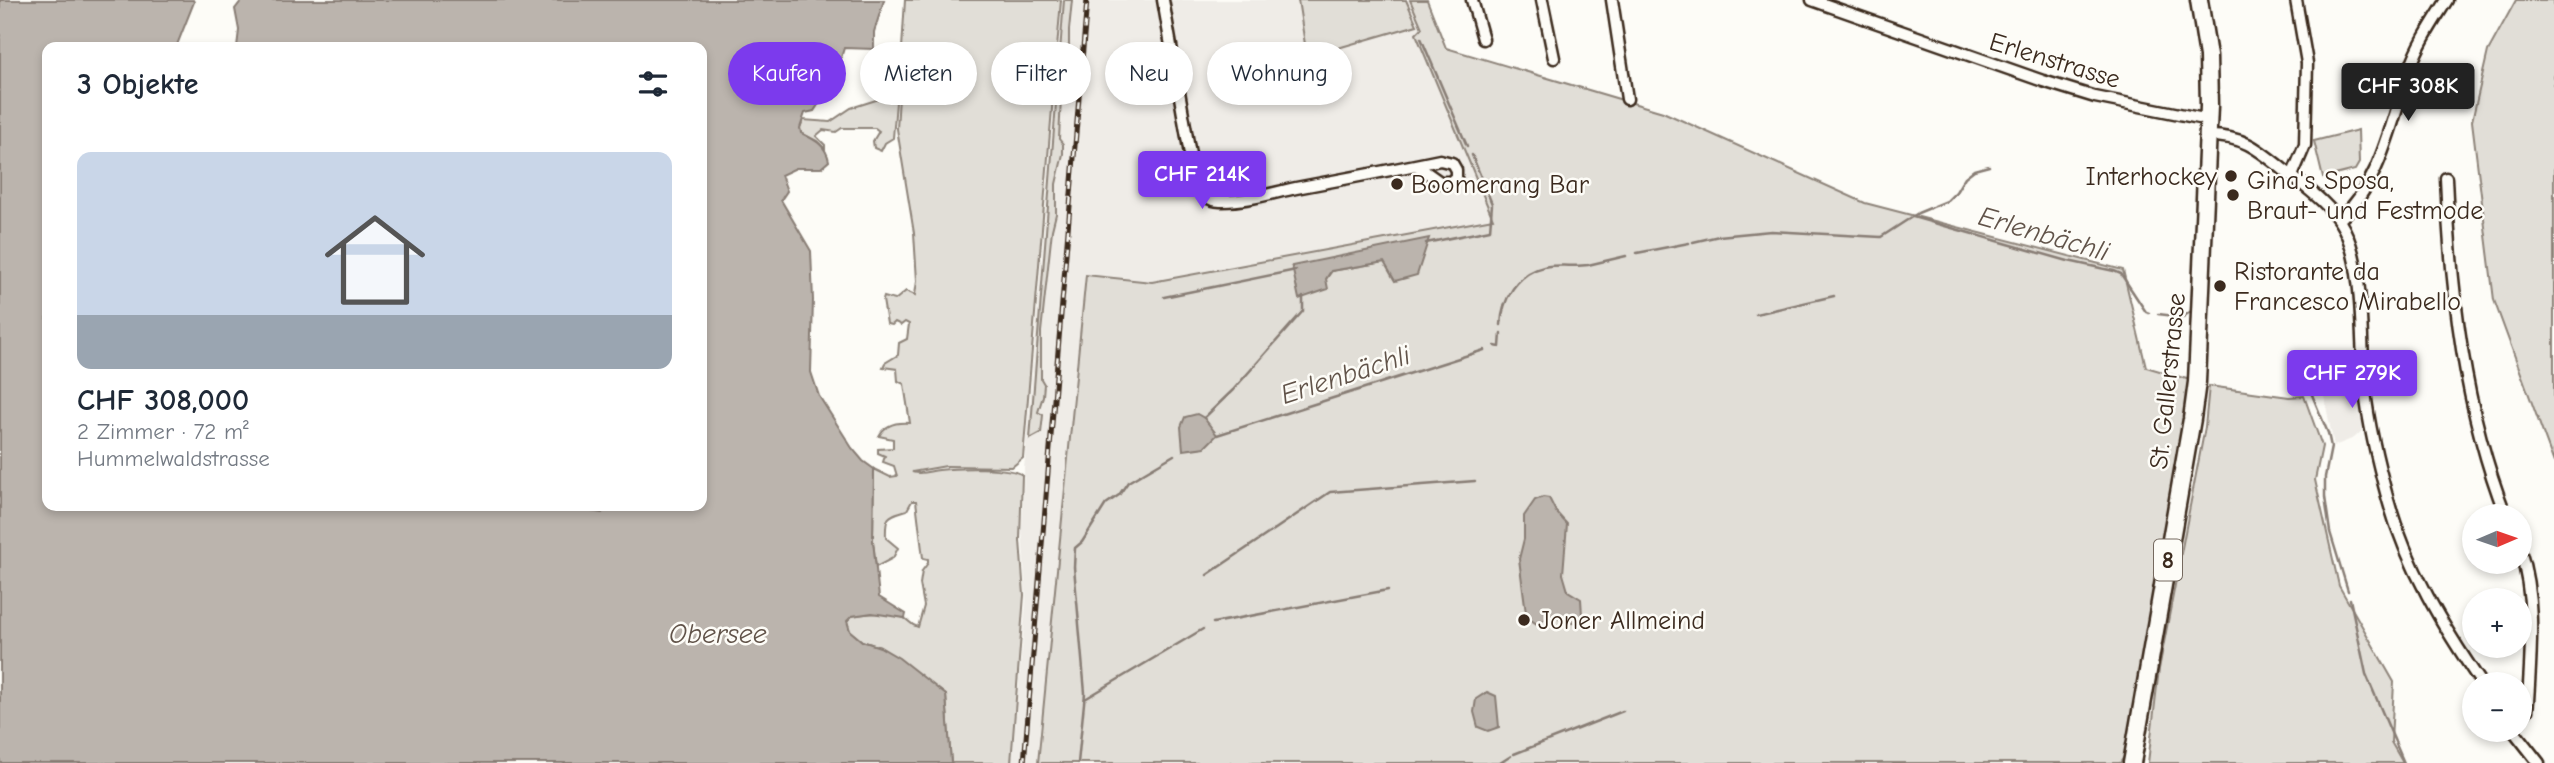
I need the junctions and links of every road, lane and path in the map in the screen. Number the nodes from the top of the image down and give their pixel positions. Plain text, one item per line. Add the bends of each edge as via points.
1 (1163, 0) edge
2 (1472, 0) edge
3 (1542, 0) edge
4 (1612, 0) edge
5 (1812, 0) edge
6 (2199, 0) edge
7 (2296, 0) edge
8 (2447, 0) edge
9 (1483, 38) dead end
10 (1554, 58) dead end
11 (1627, 99) dead end
12 (2209, 117) junction
13 (2209, 136) junction
14 (1416, 165) dead end
15 (2292, 176) junction
16 (2446, 178) dead end
17 (2339, 220) junction
18 (2502, 504) edge
19 (2526, 574) edge
20 (2473, 672) edge
21 (2530, 672) edge
22 (2523, 742) edge
23 (2132, 763) edge
24 (2539, 763) edge

1 - 14 street via 1195,183 1203,195 1236,200
2 - 9 street
3 - 10 street
4 - 11 street
5 - 12 street, Erlenstrasse via 2095,97
6 - 12 main road, St. Gallerstrasse / 8 via 2208,56
7 - 15 street via 2307,63 2305,145
8 - 17 street via 2415,54 2370,183
12 - 13 main road, St. Gallerstrasse / 8
13 - 15 street via 2245,141
13 - 23 main road, St. Gallerstrasse / 8 via 2193,417
15 - 17 street
16 - 18 street via 2462,351 2486,460
17 - 20 street via 2356,259 2367,402 2389,504 2428,597
19 - 21 street via 2532,633
22 - 24 street

